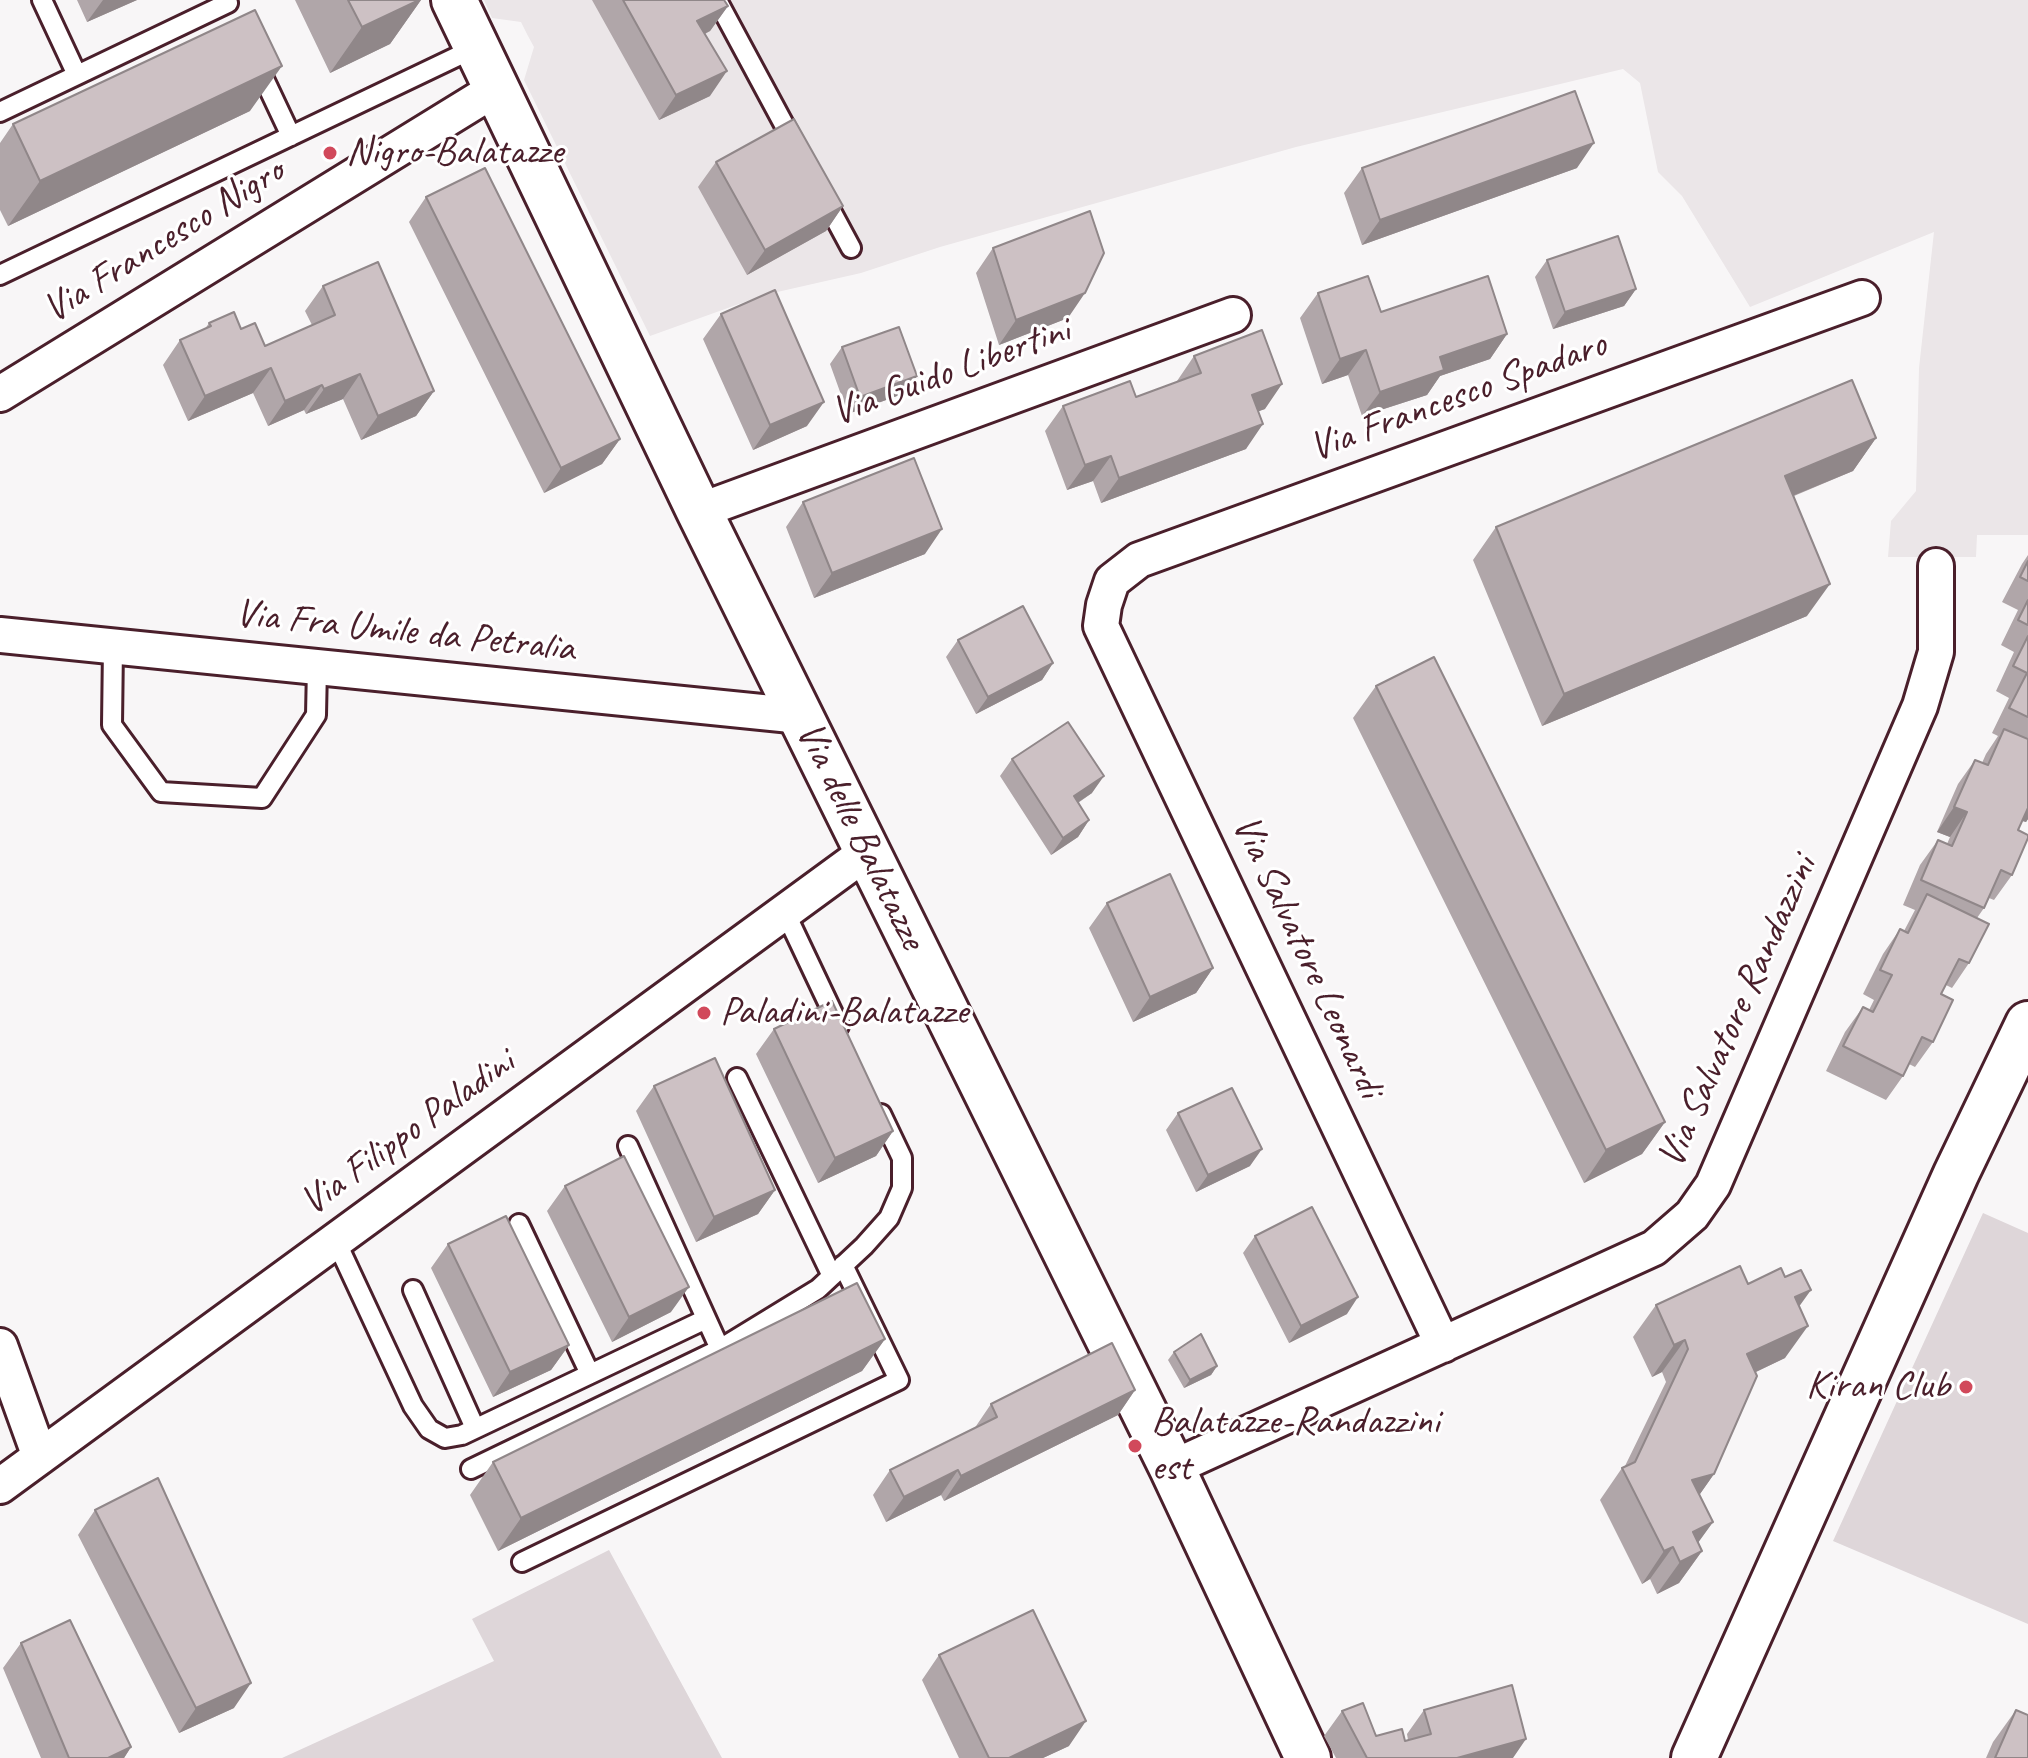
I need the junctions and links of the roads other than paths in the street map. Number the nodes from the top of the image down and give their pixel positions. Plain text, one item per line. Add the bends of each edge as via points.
1 (42, 0) edge
2 (454, 0) edge
3 (717, 0) edge
4 (230, 7) edge
5 (477, 47) junction
6 (253, 57) edge
7 (77, 75) junction
8 (497, 88) junction
9 (0, 112) edge
10 (291, 136) junction
11 (851, 248) dead end
12 (0, 275) edge
13 (1862, 298) dead end
14 (1233, 315) dead end
15 (0, 394) edge
16 (699, 511) junction
17 (1936, 566) dead end
18 (1104, 605) joint
19 (0, 635) edge
20 (113, 646) junction
21 (317, 667) junction
22 (801, 716) junction
23 (868, 851) junction
24 (785, 912) junction
25 (2028, 1024) edge
26 (847, 1043) edge
27 (737, 1078) dead end
28 (874, 1100) edge
29 (628, 1146) dead end
30 (519, 1224) dead end
31 (336, 1241) junction
32 (838, 1271) junction
33 (413, 1290) dead end
34 (706, 1319) junction
35 (1443, 1345) junction
36 (0, 1346) edge
37 (720, 1349) junction
38 (590, 1374) junction
39 (475, 1428) junction
40 (40, 1457) junction
41 (1172, 1468) junction
42 (471, 1469) dead end
43 (0, 1486) edge
44 (522, 1562) dead end
45 (1308, 1758) edge
46 (1694, 1758) edge

1 - 7 lane
2 - 5 street, Via delle Balatazze
3 - 11 lane
4 - 7 lane
5 - 8 street, Via delle Balatazze
5 - 10 lane
6 - 10 lane
7 - 9 lane
8 - 15 street, Via Francesco Nigro
8 - 16 street, Via delle Balatazze
10 - 12 lane
13 - 18 street, Via Francesco Spadaro via 1139,560 1112,581
14 - 16 street, Via Guido Libertini
16 - 22 street, Via delle Balatazze
17 - 35 street, Via Salvatore Randazzini via 1936,652 1920,706 1713,1185 1692,1215 1654,1248
18 - 35 street, Via Salvatore Leonardi via 1101,626
19 - 20 street, Via Fra Umile da Petralia
20 - 21 street, Via Fra Umile da Petralia
20 - 21 lane via 112,725 161,792 262,798 316,715
21 - 22 street, Via Fra Umile da Petralia
22 - 23 street, Via delle Balatazze
23 - 24 street, Via Filippo Paladini
23 - 41 street, Via delle Balatazze
24 - 26 lane
24 - 31 street, Via Filippo Paladini
25 - 46 street
27 - 32 lane
28 - 32 lane via 902,1158 902,1188 889,1218
29 - 34 lane
30 - 38 lane
31 - 39 lane via 413,1406 429,1429 445,1438
31 - 40 street, Via Filippo Paladini
32 - 37 lane
32 - 44 lane via 899,1380
33 - 39 lane
34 - 37 lane
34 - 38 lane
35 - 41 street, Via Salvatore Randazzini
36 - 40 street
37 - 42 lane
38 - 39 lane
40 - 43 street, Via Filippo Paladini
41 - 45 street, Via delle Balatazze

